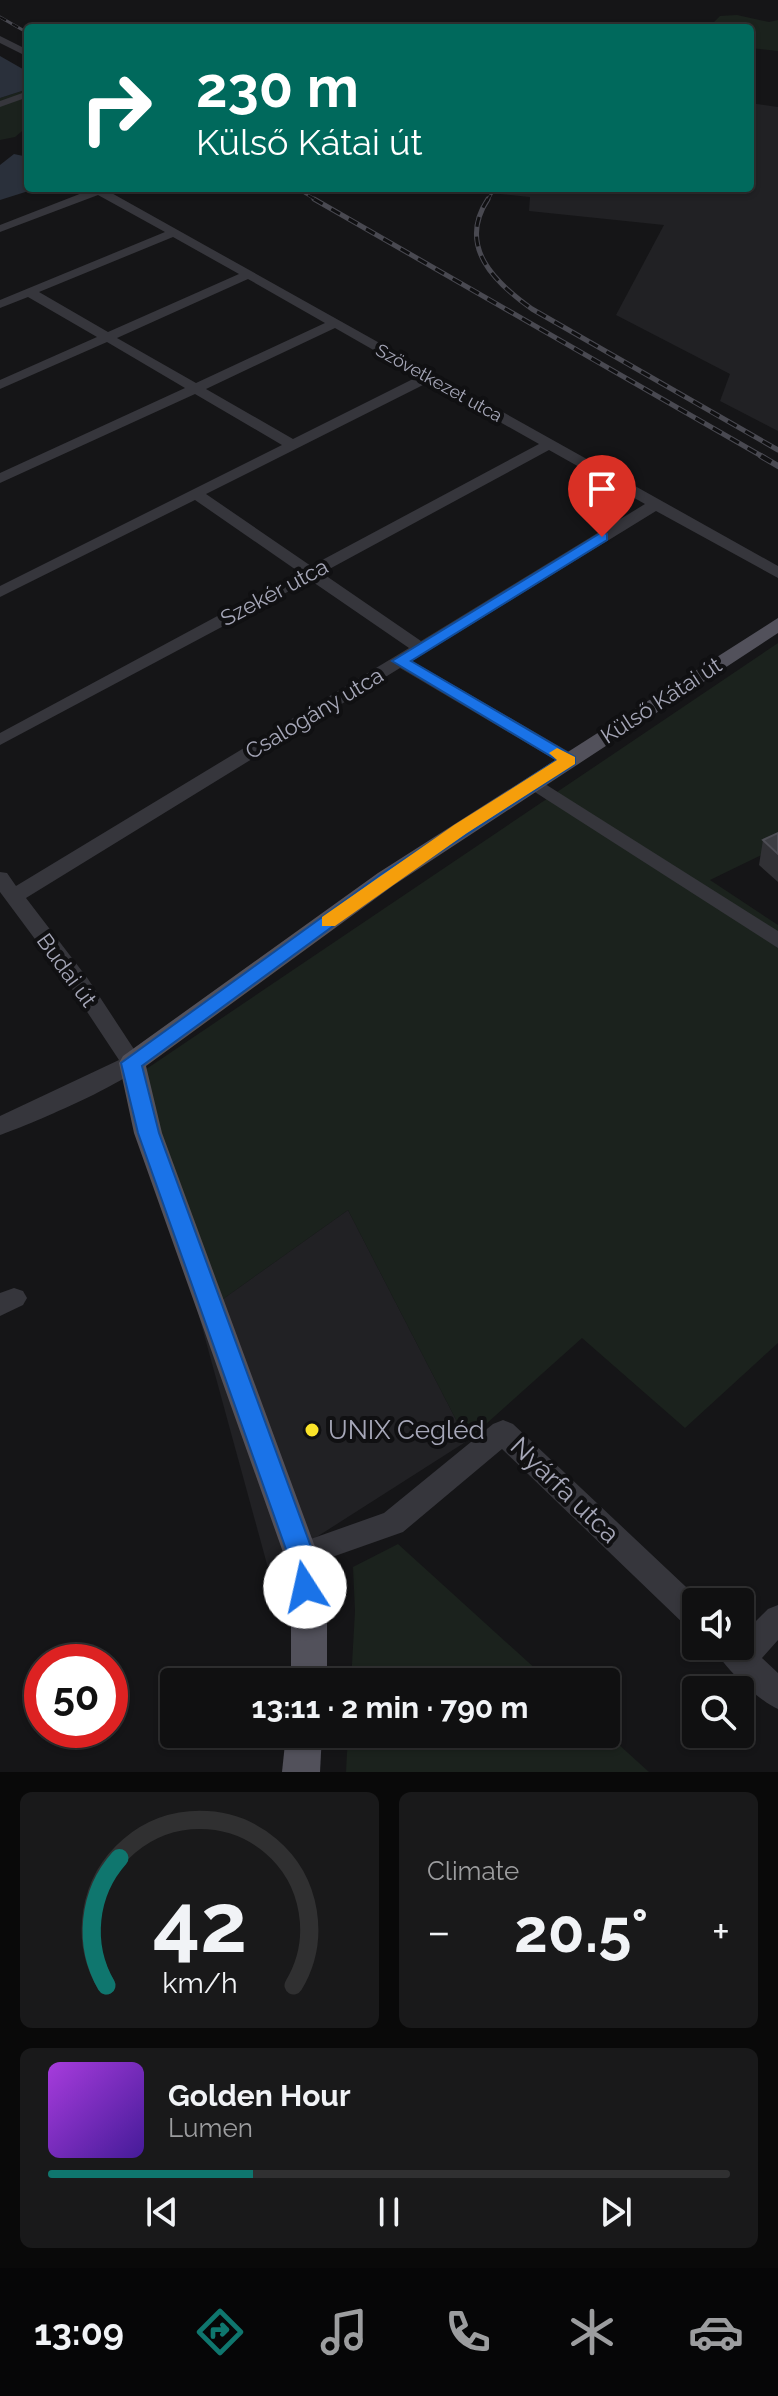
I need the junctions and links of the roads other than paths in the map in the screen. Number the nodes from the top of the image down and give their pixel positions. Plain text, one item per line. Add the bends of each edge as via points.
1 (0, 39) edge
2 (24, 52) edge
3 (24, 95) edge
4 (0, 104) edge
5 (98, 192) edge
6 (106, 192) edge
7 (0, 229) edge
8 (173, 233) junction
9 (248, 275) junction
10 (29, 292) junction
11 (0, 304) edge
12 (334, 324) junction
13 (108, 337) junction
14 (428, 377) junction
15 (0, 385) edge
16 (196, 389) junction
17 (293, 445) junction
18 (548, 445) junction
19 (0, 479) edge
20 (196, 494) junction
21 (655, 505) junction
22 (312, 571) junction
23 (778, 573) edge
24 (0, 592) edge
25 (778, 624) edge
26 (420, 648) junction
27 (400, 661) junction
28 (0, 740) edge
29 (569, 760) junction
30 (534, 783) junction
31 (0, 878) edge
32 (14, 896) junction
33 (778, 941) edge
34 (132, 1063) junction
35 (0, 1126) edge
36 (301, 1555) junction
37 (682, 1603) edge
38 (778, 1619) edge
39 (754, 1637) edge
40 (743, 1660) edge
41 (309, 1668) edge
42 (778, 1694) edge
43 (303, 1748) edge
44 (301, 1772) edge

1 - 2 street
3 - 4 street
5 - 7 street
6 - 8 street, Szövetkezet utca
8 - 9 street, Szövetkezet utca
8 - 10 street
9 - 12 street, Szövetkezet utca
9 - 13 street
10 - 11 street
10 - 13 street
12 - 14 street, Szövetkezet utca
12 - 16 street
13 - 15 street
13 - 16 street
14 - 17 street
14 - 18 street, Szövetkezet utca
16 - 17 street
16 - 19 street
17 - 20 street
18 - 21 street, Szövetkezet utca
18 - 22 street, Szekér utca
20 - 22 street
20 - 24 street
21 - 23 street, Szövetkezet utca
21 - 26 street, Csalogány utca
22 - 26 street
22 - 28 street, Szekér utca
25 - 29 main road, Külső Kátai út
26 - 27 street, Csalogány utca
27 - 29 street
27 - 32 street, Csalogány utca
29 - 30 main road, Külső Kátai út
30 - 33 street
30 - 34 main road, Külső Kátai út via 386,879
31 - 32 street, Budai út
32 - 34 street, Budai út
34 - 35 street
34 - 36 main road via 148,1133
36 - 37 street, Nyárfa utca via 393,1523 503,1432
36 - 41 main road
38 - 39 street
40 - 42 street
43 - 44 main road

